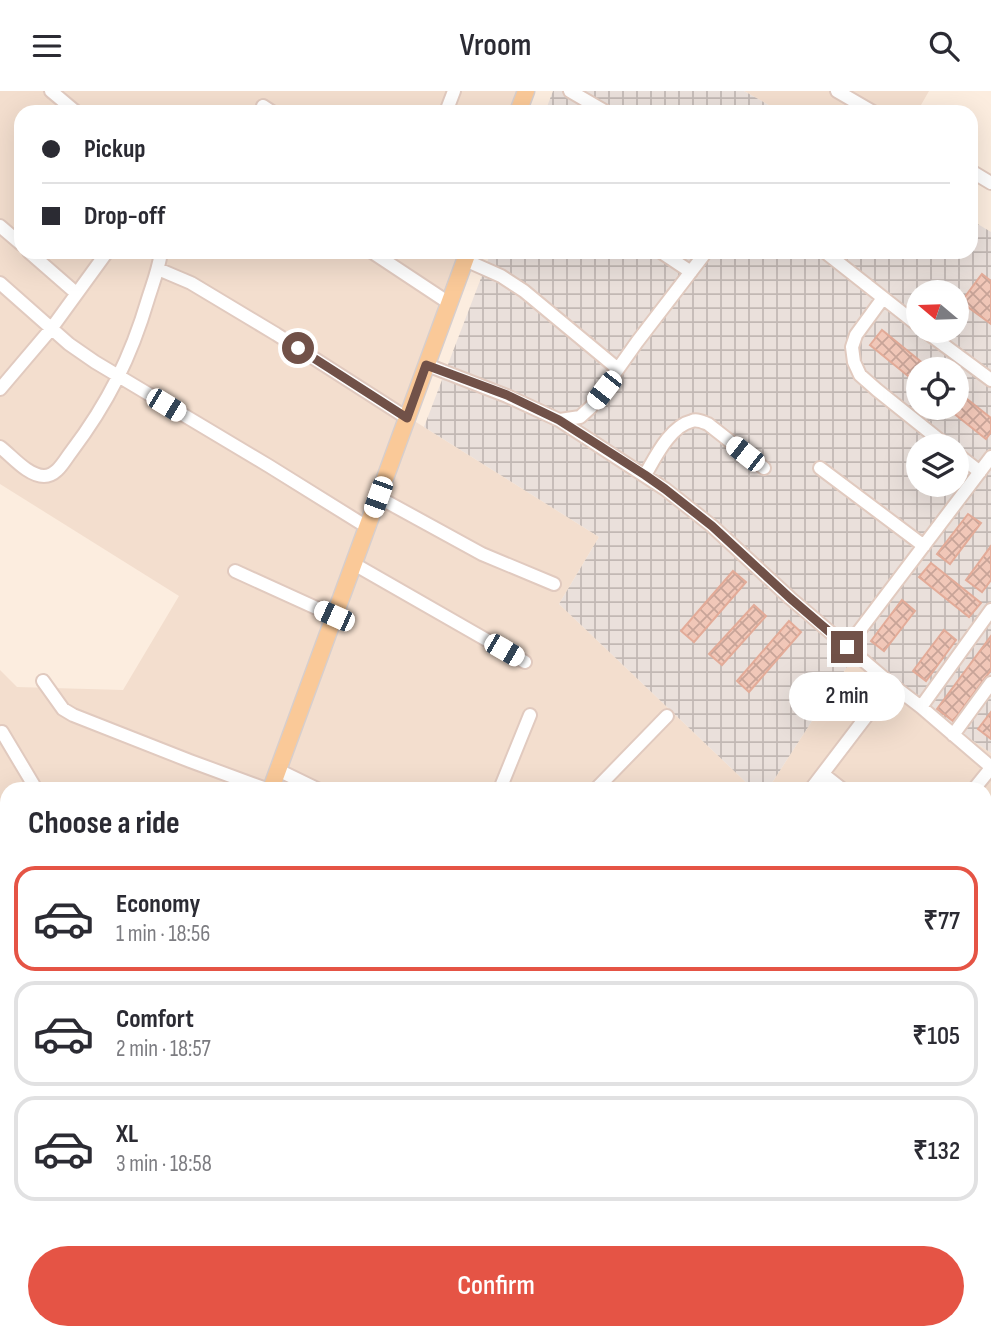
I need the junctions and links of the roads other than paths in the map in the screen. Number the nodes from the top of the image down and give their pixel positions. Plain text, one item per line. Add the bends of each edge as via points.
1 (51, 91) edge
2 (570, 91) edge
3 (838, 91) edge
4 (68, 105) edge
5 (594, 105) edge
6 (861, 105) edge
7 (0, 226) edge
8 (14, 238) edge
9 (38, 259) edge
10 (102, 259) edge
11 (160, 259) edge
12 (383, 259) edge
13 (466, 259) edge
14 (472, 259) edge
15 (672, 259) edge
16 (701, 259) edge
17 (834, 259) edge
18 (158, 269) junction
19 (691, 272) junction
20 (0, 283) edge
21 (76, 293) junction
22 (883, 298) junction
23 (449, 303) junction
24 (906, 316) edge
25 (51, 329) junction
26 (941, 343) edge
27 (426, 365) junction
28 (618, 369) junction
29 (120, 377) junction
30 (991, 380) edge
31 (0, 389) edge
32 (407, 418) junction
33 (559, 420) junction
34 (932, 434) edge
35 (0, 446) edge
36 (991, 457) edge
37 (969, 463) edge
38 (764, 468) dead end
39 (820, 468) dead end
40 (980, 472) junction
41 (645, 475) junction
42 (378, 497) junction
43 (367, 527) junction
44 (924, 546) junction
45 (354, 564) junction
46 (235, 571) dead end
47 (554, 583) dead end
48 (991, 610) edge
49 (334, 616) junction
50 (847, 647) junction
51 (525, 663) dead end
52 (43, 681) dead end
53 (991, 683) edge
54 (891, 684) junction
55 (921, 707) junction
56 (530, 715) dead end
57 (667, 716) dead end
58 (0, 733) edge
59 (953, 735) junction
60 (991, 767) edge
61 (278, 770) junction
62 (823, 774) junction
63 (32, 782) edge
64 (250, 782) edge
65 (272, 782) edge
66 (303, 782) edge
67 (503, 782) edge
68 (603, 782) edge
69 (817, 782) edge
70 (833, 782) edge
71 (979, 782) edge

1 - 4 street
2 - 5 street
3 - 6 street
7 - 8 street
9 - 21 street
10 - 21 street
11 - 18 street
12 - 23 street
13 - 23 main road
14 - 28 street via 524,291
15 - 19 street
16 - 19 street
17 - 22 street
18 - 29 street
18 - 32 street via 191,283
19 - 28 street
20 - 25 street
21 - 25 street
22 - 24 street
22 - 34 street via 856,335 854,362 860,375
23 - 27 main road
25 - 29 street
25 - 31 street
26 - 30 street
27 - 32 main road
27 - 33 street
28 - 33 street via 584,414
29 - 35 street via 54,473 34,473
29 - 43 street
32 - 42 main road
33 - 41 street
36 - 40 street
37 - 40 street
38 - 41 street via 699,420 677,429
39 - 44 street
40 - 44 street
41 - 50 street via 712,526
42 - 43 main road
42 - 47 street via 482,554
43 - 45 main road
44 - 50 street
45 - 49 main road
45 - 51 street
46 - 49 street
48 - 55 street
49 - 61 main road
50 - 54 street
52 - 64 street via 63,709 73,715
53 - 59 street
54 - 55 street
54 - 62 street
55 - 59 street
56 - 67 street
57 - 68 street
58 - 63 street
59 - 60 street
60 - 71 street
61 - 65 main road
61 - 66 street
62 - 69 street
62 - 70 street

